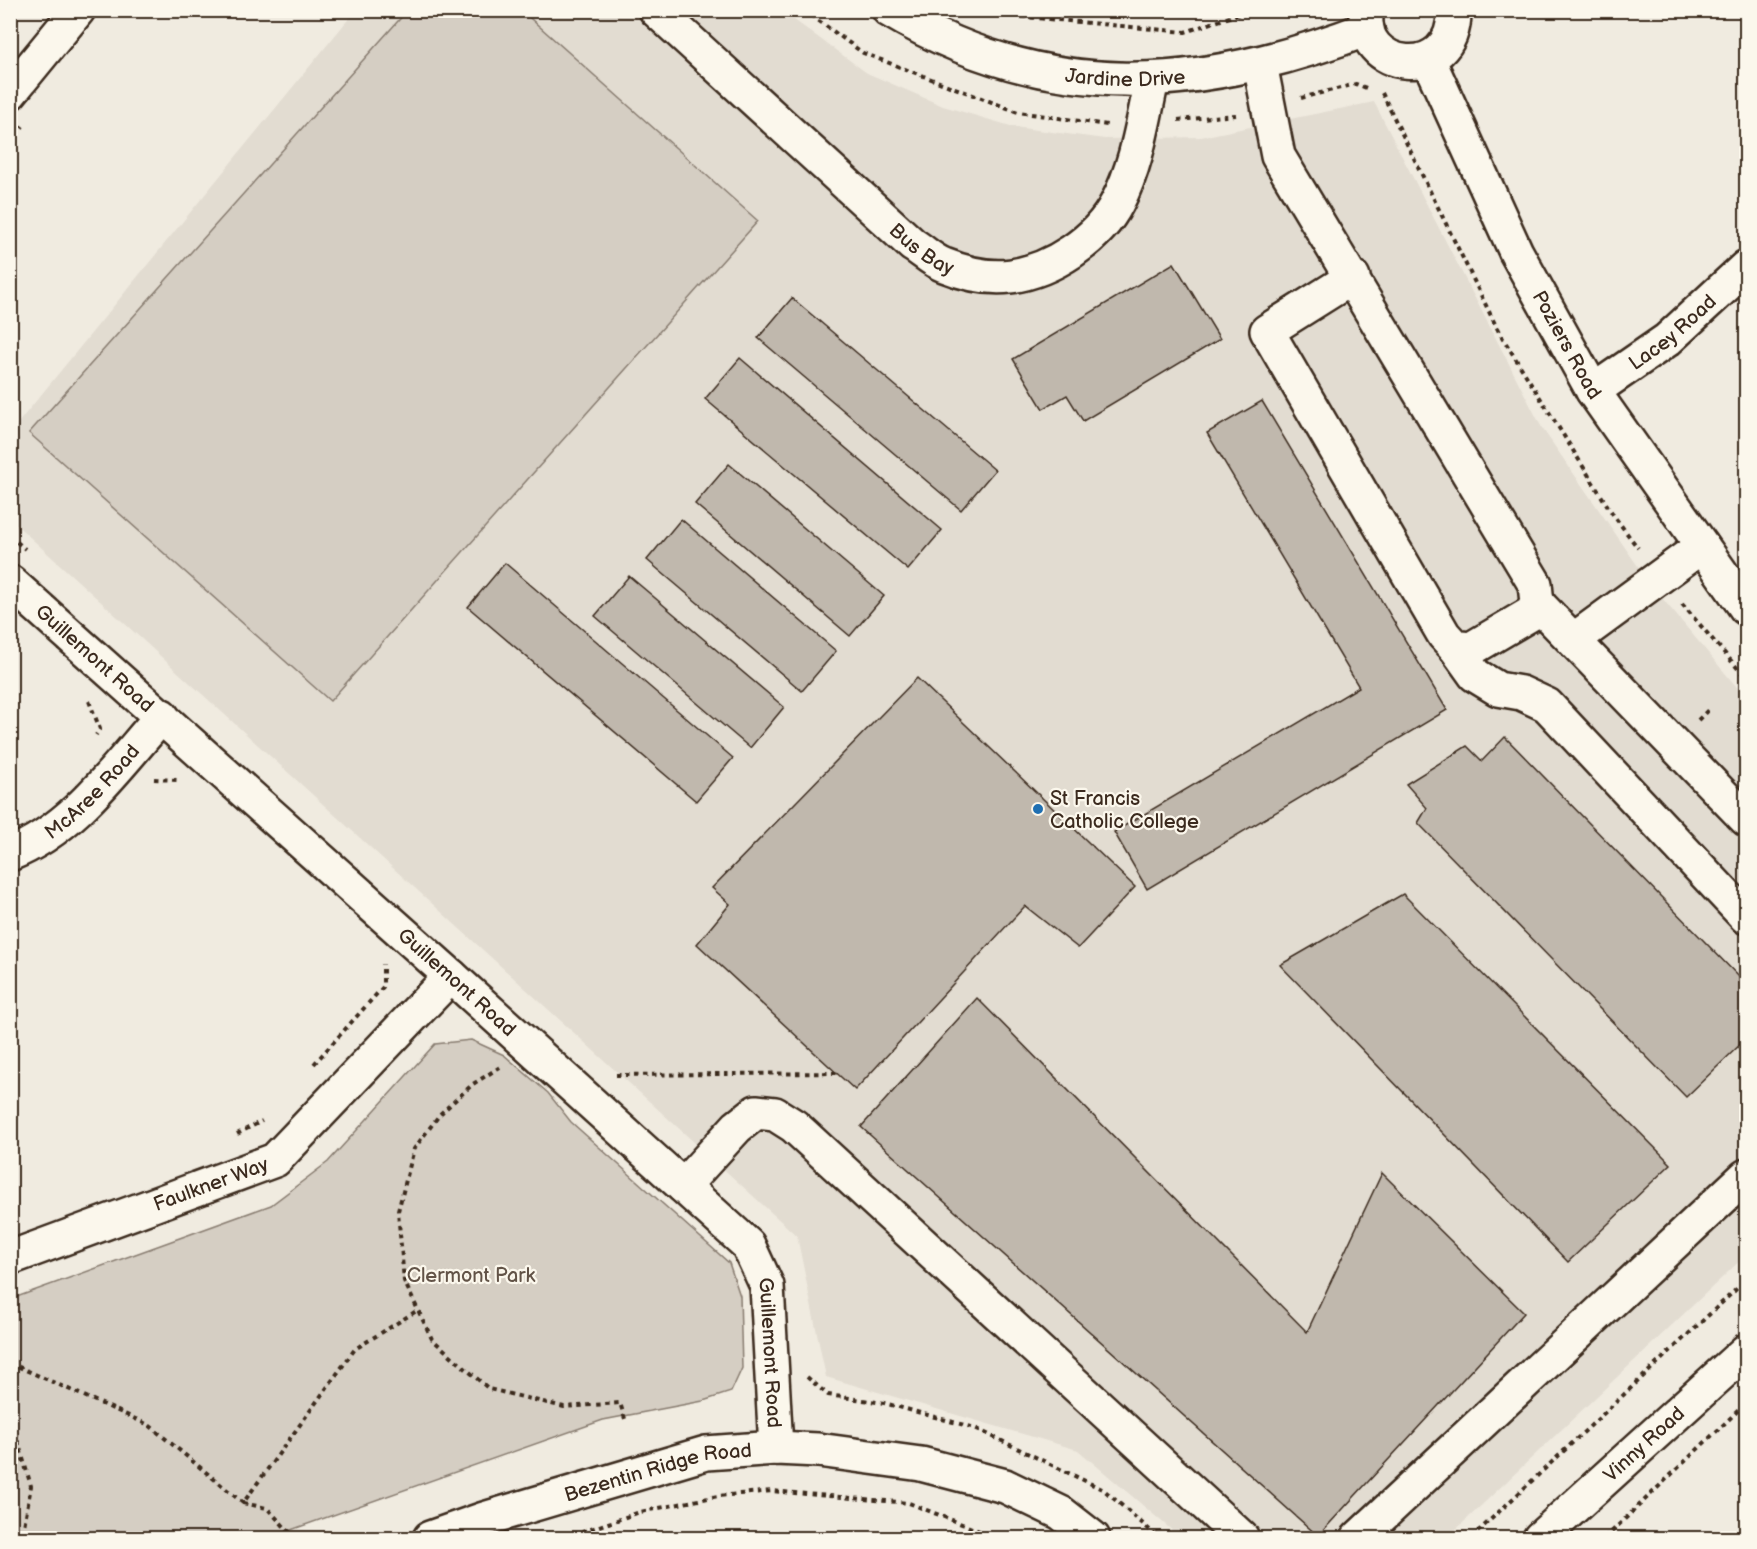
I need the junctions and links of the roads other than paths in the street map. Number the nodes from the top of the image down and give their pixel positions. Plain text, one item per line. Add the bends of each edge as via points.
1 (78, 10) edge
2 (656, 10) edge
3 (889, 10) edge
4 (1454, 10) edge
5 (1367, 20) edge
6 (1428, 59) junction
7 (1260, 64) junction
8 (1152, 80) junction
9 (10, 93) edge
10 (1746, 267) edge
11 (1353, 277) junction
12 (1593, 391) junction
13 (1702, 546) junction
14 (10, 582) edge
15 (1537, 603) junction
16 (1746, 608) edge
17 (1575, 639) junction
18 (1455, 646) junction
19 (162, 716) junction
20 (1746, 819) edge
21 (10, 854) edge
22 (1746, 917) edge
23 (451, 975) junction
24 (1746, 1176) edge
25 (683, 1186) junction
26 (10, 1258) edge
27 (1746, 1351) edge
28 (776, 1448) junction
29 (430, 1539) edge
30 (1093, 1539) edge
31 (1242, 1539) edge
32 (1358, 1539) edge
33 (1540, 1539) edge

1 - 9 street
2 - 8 street, Bus Bay via 913,245 941,265 976,275 1010,276 1043,266 1072,251 1100,228 1128,179
3 - 8 street, Jardine Drive via 976,52 1048,72 1104,80
4 - 6 street via 1455,25 1450,39
5 - 6 street via 1372,41 1390,58 1415,62
5 - 7 street, Jardine Drive via 1317,48
6 - 12 street, Poziers Road via 1516,252
7 - 8 street, Jardine Drive
7 - 11 street via 1278,156
10 - 12 street, Lacey Road via 1667,340
11 - 15 street via 1535,584
11 - 18 street via 1267,331 1444,635
12 - 13 street, Poziers Road
13 - 16 street, Poziers Road
13 - 17 street
14 - 19 street, Guillemont Road
15 - 17 street
15 - 18 street via 1524,620 1471,649
17 - 20 street
18 - 22 street via 1475,675 1498,689 1521,693 1547,705
19 - 21 street, McAree Road via 84,803 52,832
19 - 23 street, Guillemont Road
23 - 25 street, Guillemont Road
23 - 26 street, Faulkner Way via 275,1160
24 - 32 street
25 - 28 street, Guillemont Road via 748,1245 767,1286
25 - 31 street via 756,1112 775,1114 794,1126
27 - 33 street, Vinny Road
28 - 29 street, Bezentin Ridge Road via 706,1453 484,1519
28 - 30 street, Bezentin Ridge Road via 921,1464 1005,1486 1060,1513

